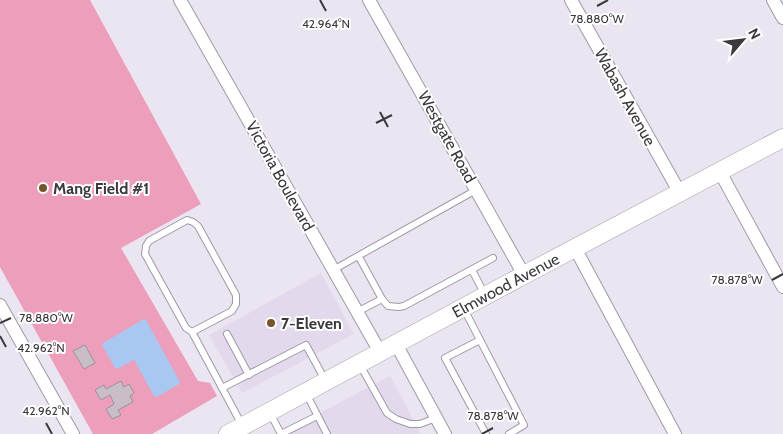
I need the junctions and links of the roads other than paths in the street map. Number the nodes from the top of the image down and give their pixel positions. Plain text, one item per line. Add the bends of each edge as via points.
1 (180, 0) edge
2 (369, 0) edge
3 (571, 0) edge
4 (773, 0) edge
5 (783, 18) edge
6 (783, 138) edge
7 (720, 172) junction
8 (476, 190) junction
9 (680, 193) junction
10 (575, 248) junction
11 (358, 256) junction
12 (493, 258) dead end
13 (334, 270) junction
14 (472, 270) junction
15 (524, 275) junction
16 (783, 287) edge
17 (486, 296) junction
18 (382, 299) junction
19 (0, 305) edge
20 (463, 308) junction
21 (357, 312) junction
22 (192, 332) junction
23 (228, 334) dead end
24 (480, 340) junction
25 (396, 344) junction
26 (380, 352) junction
27 (359, 364) junction
28 (249, 375) junction
29 (326, 382) junction
30 (222, 388) junction
31 (306, 392) junction
32 (269, 412) junction
33 (317, 416) junction
34 (436, 418) junction
35 (238, 431) edge
36 (73, 434) edge
37 (326, 434) edge
38 (445, 434) edge
39 (486, 434) edge
40 (508, 434) edge
41 (675, 434) edge

1 - 13 street, Victoria Boulevard
2 - 8 street, Westgate Road
3 - 9 street, Wabash Avenue
4 - 5 street
6 - 7 street, Elmwood Avenue
7 - 9 street, Elmwood Avenue
7 - 16 street
8 - 11 lane
8 - 15 street, Westgate Road
9 - 10 street, Elmwood Avenue
10 - 15 street, Elmwood Avenue
10 - 41 street
11 - 13 lane
11 - 18 lane
12 - 14 lane
13 - 21 street, Victoria Boulevard
14 - 17 lane
14 - 18 lane via 404,306 388,306
15 - 17 street, Elmwood Avenue
17 - 20 street, Elmwood Avenue
18 - 21 lane
19 - 36 street
20 - 24 lane
20 - 25 street, Elmwood Avenue
21 - 26 street, Victoria Boulevard
22 - 22 lane via 232,311 236,295 198,226 187,220 149,240 145,254 186,328
22 - 30 lane
23 - 28 lane
24 - 39 lane via 445,358
24 - 40 lane via 524,425
25 - 26 street, Elmwood Avenue
25 - 34 street
26 - 27 street, Elmwood Avenue
27 - 29 street, Elmwood Avenue
27 - 34 lane via 387,413 410,424
28 - 29 lane via 306,345
28 - 30 lane
29 - 31 street, Elmwood Avenue
30 - 35 lane
31 - 32 street, Elmwood Avenue
31 - 33 lane
32 - 33 lane via 281,434
32 - 35 street, Elmwood Avenue
33 - 37 lane
34 - 38 street

